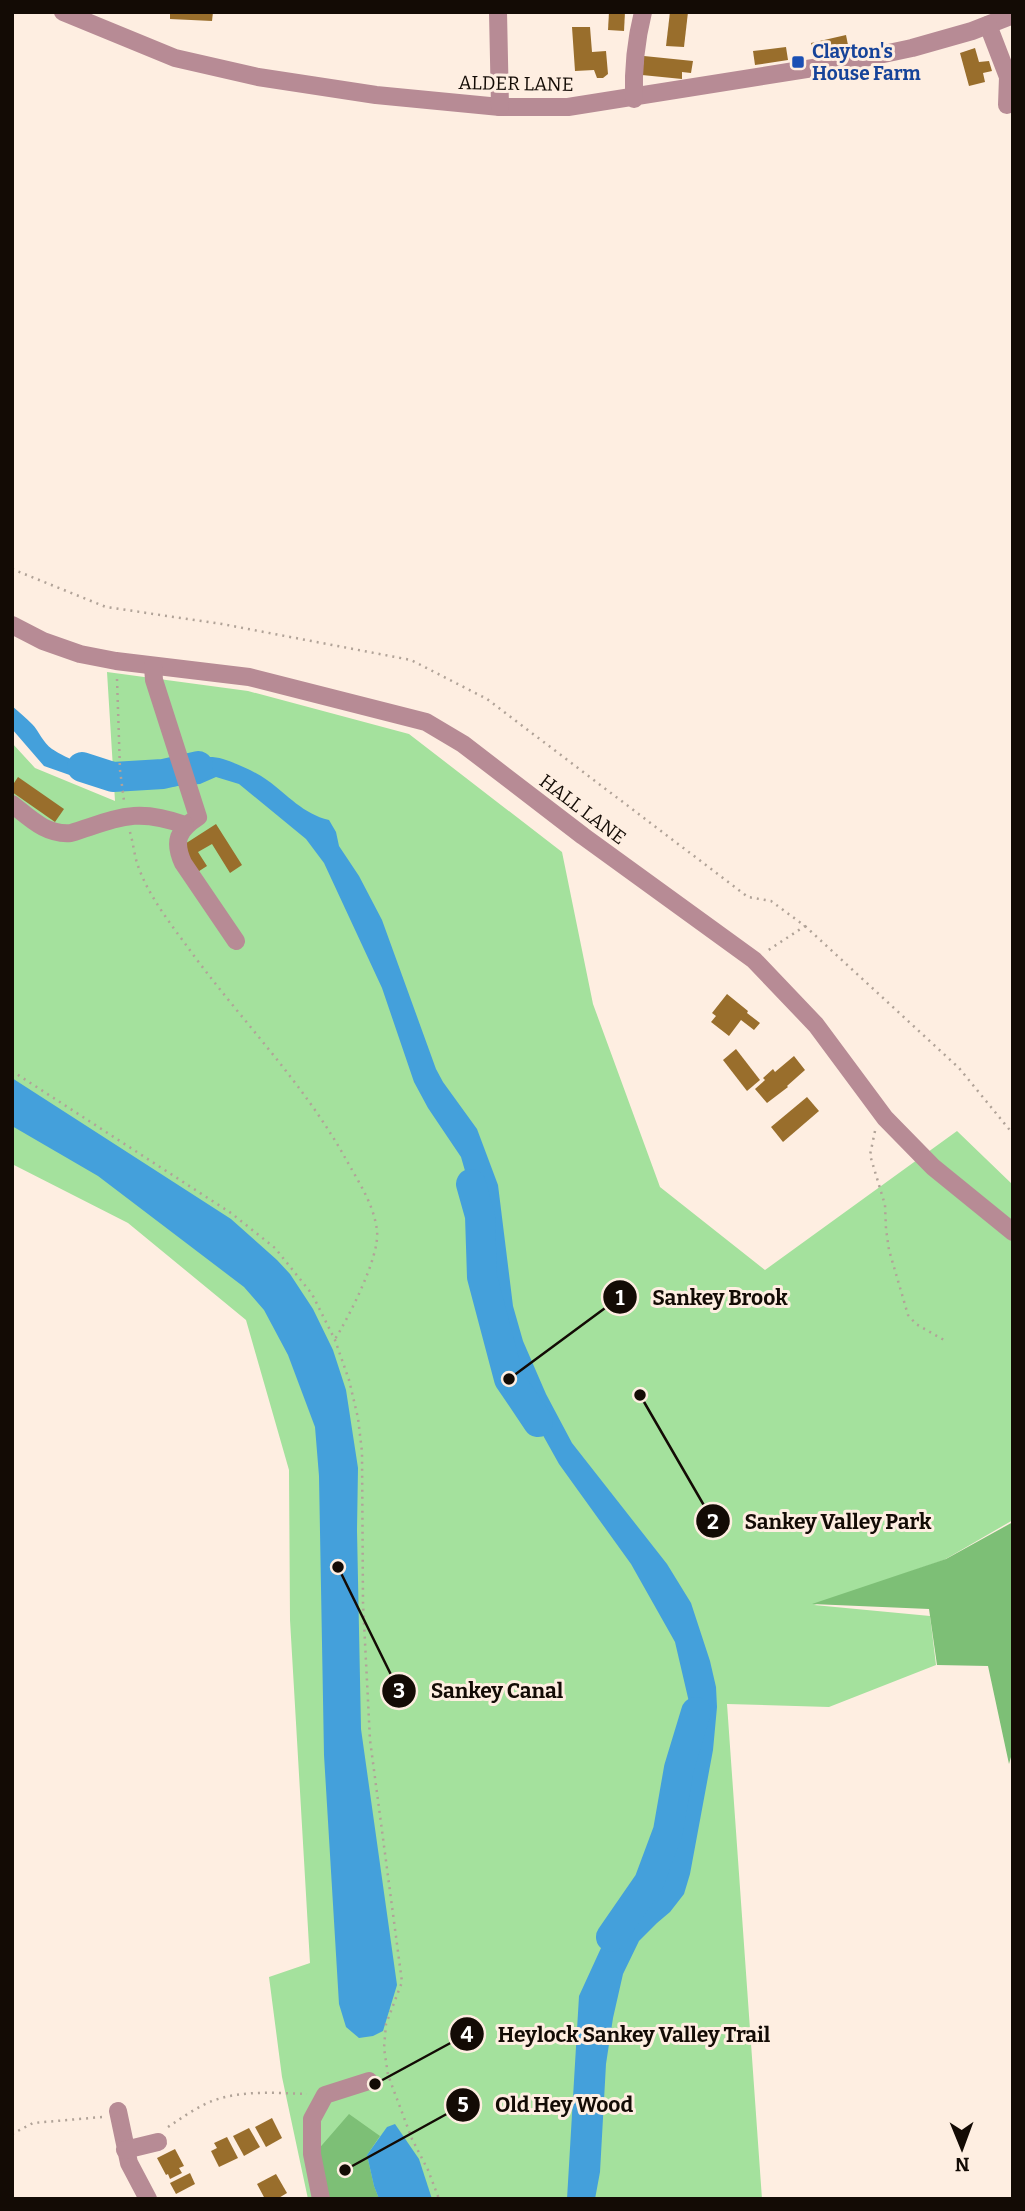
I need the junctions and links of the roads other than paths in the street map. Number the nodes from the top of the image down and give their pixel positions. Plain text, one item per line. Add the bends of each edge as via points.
1 (63, 12) edge
2 (498, 12) edge
3 (643, 12) edge
4 (1013, 15) edge
5 (103, 20) edge
6 (988, 25) junction
7 (634, 99) junction
8 (1007, 105) dead end
9 (500, 107) junction
10 (12, 625) edge
11 (153, 666) junction
12 (12, 804) edge
13 (185, 825) junction
14 (236, 941) dead end
15 (1013, 1232) edge
16 (369, 2081) dead end
17 (119, 2113) road end
18 (158, 2143) road end
19 (125, 2151) junction
20 (148, 2199) edge
21 (321, 2199) edge

1 - 5 street, ALDER LANE
2 - 9 street
3 - 7 street
4 - 6 street, ALDER LANE
5 - 9 street, ALDER LANE via 175,58 258,77
6 - 7 street, ALDER LANE via 832,65
6 - 8 street via 1008,77
7 - 9 street, ALDER LANE via 568,107
10 - 11 street, HALL LANE via 80,654
11 - 13 street via 198,817
11 - 15 street, HALL LANE via 248,677 426,722 463,744 746,954 816,1025 885,1118 933,1167
12 - 13 street via 40,826 62,834 126,816 148,815
13 - 14 street via 177,850
16 - 21 street via 325,2095 312,2119 312,2154
17 - 19 street
18 - 19 street
19 - 20 street

